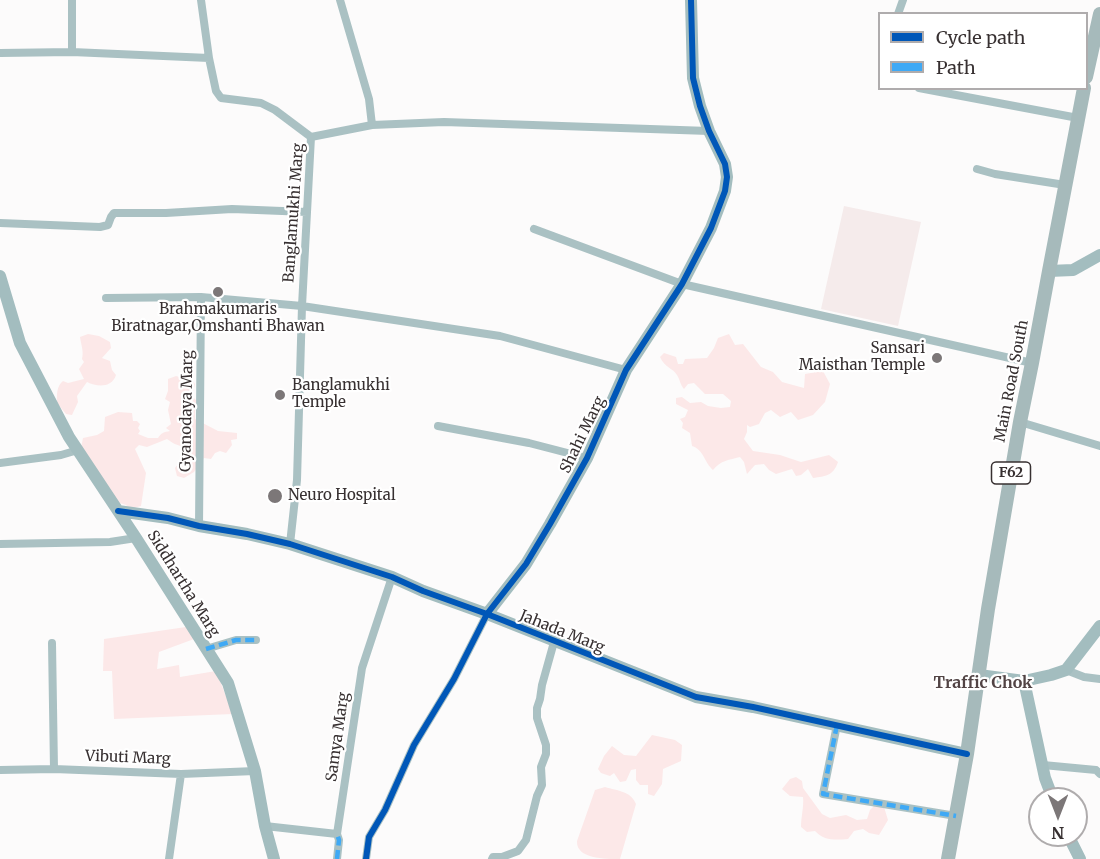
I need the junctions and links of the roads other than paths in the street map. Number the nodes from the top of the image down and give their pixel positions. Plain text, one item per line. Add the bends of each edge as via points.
1 (72, 0) edge
2 (201, 0) edge
3 (340, 0) edge
4 (691, 0) edge
5 (1100, 14) edge
6 (72, 52) junction
7 (0, 53) edge
8 (210, 58) junction
9 (1088, 68) edge
10 (930, 90) edge
11 (1084, 90) edge
12 (1078, 118) junction
13 (372, 125) junction
14 (709, 131) junction
15 (311, 137) junction
16 (977, 169) dead end
17 (1065, 185) junction
18 (307, 212) junction
19 (0, 223) edge
20 (534, 229) dead end
21 (1100, 255) edge
22 (1049, 271) junction
23 (0, 276) edge
24 (682, 284) junction
25 (201, 297) junction
26 (106, 298) dead end
27 (302, 306) junction
28 (1032, 363) junction
29 (626, 370) junction
30 (1020, 422) junction
31 (438, 426) dead end
32 (1100, 446) edge
33 (78, 450) junction
34 (587, 458) junction
35 (0, 463) edge
36 (118, 511) junction
37 (199, 526) junction
38 (136, 538) junction
39 (0, 544) edge
40 (290, 544) junction
41 (392, 577) junction
42 (487, 614) junction
43 (1100, 626) edge
44 (256, 640) dead end
45 (554, 642) junction
46 (52, 643) dead end
47 (207, 648) junction
48 (1066, 670) junction
49 (979, 675) junction
50 (1100, 679) edge
51 (1024, 681) junction
52 (837, 725) junction
53 (967, 754) junction
54 (1042, 765) junction
55 (54, 769) junction
56 (0, 770) edge
57 (255, 771) junction
58 (181, 774) junction
59 (1100, 774) edge
60 (1048, 787) edge
61 (956, 816) junction
62 (265, 826) junction
63 (337, 834) junction
64 (170, 859) edge
65 (274, 859) edge
66 (337, 859) edge
67 (366, 859) edge
68 (492, 859) edge
69 (948, 859) edge

1 - 6 street
2 - 8 street
3 - 13 street via 369,99
4 - 14 street, Shahi Marg via 693,78
5 - 9 main road
6 - 7 street
6 - 8 street
8 - 15 street via 220,98 261,103
10 - 12 street
11 - 12 main road, Main Road South / F62
12 - 17 main road, Main Road South / F62
13 - 14 street, Banglamukhi Marg via 444,122
13 - 15 street, Banglamukhi Marg
14 - 24 street, Shahi Marg via 727,177 711,228
15 - 18 street, Banglamukhi Marg
16 - 17 street
17 - 22 main road, Main Road South / F62
18 - 19 street via 232,209 114,213 108,225 100,227
18 - 27 street, Banglamukhi Marg
20 - 24 street
21 - 22 street via 1073,270
22 - 28 main road, Main Road South / F62
23 - 33 street, Siddhartha Marg via 20,343
24 - 28 street
24 - 29 street, Shahi Marg
25 - 26 street
25 - 27 street
25 - 37 street, Gyanodaya Marg
27 - 29 street via 500,336
27 - 40 street, Banglamukhi Marg via 297,480
28 - 30 main road, Main Road South / F62
29 - 34 street, Shahi Marg
30 - 32 street
30 - 49 main road, Main Road South / F62
31 - 34 street
33 - 35 street
33 - 36 street, Siddhartha Marg
34 - 42 street, Shahi Marg via 526,564
36 - 37 street, Jahada Marg
36 - 38 street, Siddhartha Marg
37 - 40 street, Jahada Marg
38 - 39 street
38 - 47 street, Siddhartha Marg
40 - 41 street, Jahada Marg
41 - 42 street, Jahada Marg
41 - 63 street, Samya Marg via 362,668
42 - 45 street, Jahada Marg
42 - 67 street, Shahi Marg via 414,745 386,810 369,837
43 - 48 street
44 - 47 street via 236,640
45 - 52 street, Jahada Marg via 696,697
45 - 68 street via 537,708 546,745 542,785 526,840 518,851
46 - 55 street
47 - 57 street, Siddhartha Marg via 228,683
48 - 50 street
48 - 51 street
49 - 51 street
49 - 53 main road, Main Road South / F62
51 - 54 street
52 - 53 street, Jahada Marg
52 - 61 street via 823,794
53 - 61 main road, Main Road South / F62
54 - 59 street via 1096,770
54 - 60 street
55 - 56 street, Vibuti Marg
55 - 58 street, Vibuti Marg
57 - 58 street, Vibuti Marg
57 - 62 street, Siddhartha Marg
58 - 64 street
61 - 69 main road, Main Road South / F62
62 - 63 street
62 - 65 street, Siddhartha Marg
63 - 66 street, Samya Marg

